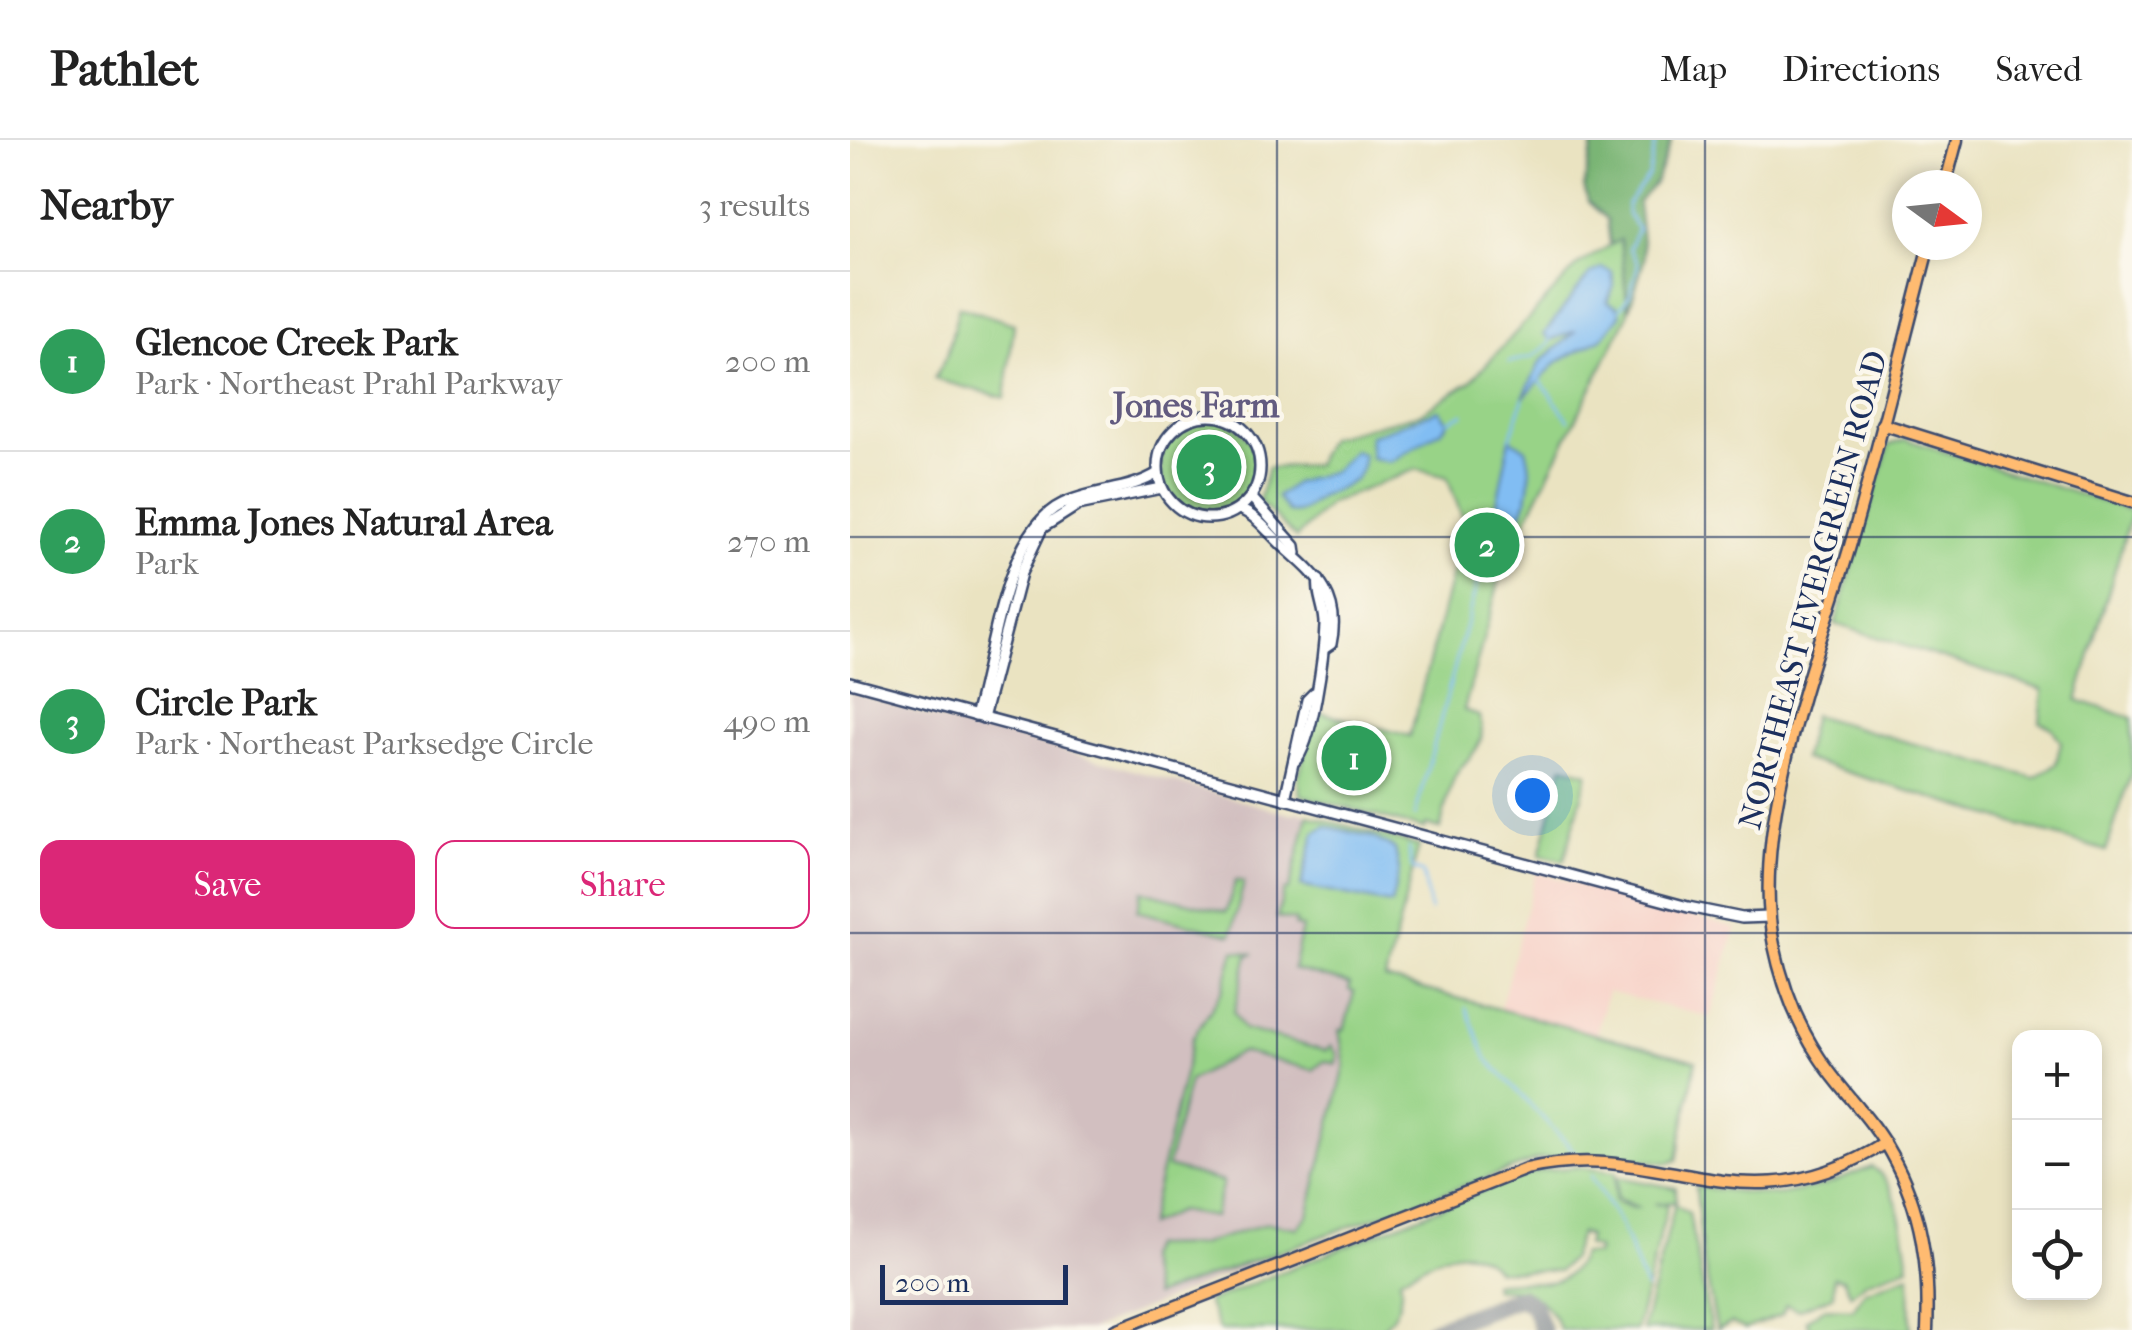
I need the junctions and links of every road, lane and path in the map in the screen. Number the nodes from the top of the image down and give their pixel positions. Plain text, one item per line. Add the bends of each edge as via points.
1 (1957, 140) edge
2 (1949, 170) edge
3 (1925, 260) edge
4 (1882, 424) junction
5 (1158, 473) junction
6 (1162, 488) junction
7 (1251, 497) junction
8 (2132, 502) edge
9 (1239, 509) junction
10 (1296, 553) junction
11 (850, 682) edge
12 (979, 716) junction
13 (1285, 799) junction
14 (1770, 917) junction
15 (1884, 1142) junction
16 (1116, 1330) edge
17 (1927, 1330) edge

1 - 2 main road
3 - 4 main road, NORTHEAST EVERGREEN ROAD
4 - 8 main road
4 - 14 main road, NORTHEAST EVERGREEN ROAD via 1773,826
5 - 6 street
5 - 7 street via 1161,449 1179,426 1202,416 1224,418 1248,433 1258,453 1260,476
5 - 12 street via 1060,505 1032,530 1018,557
6 - 9 street via 1192,516 1216,518
6 - 12 street via 1067,509 1038,533 1020,572
7 - 9 street
7 - 10 street
9 - 10 street
10 - 13 street via 1325,583 1333,636 1307,700
11 - 12 street
12 - 13 street
13 - 14 street via 1688,907
14 - 15 main road, NORTHEAST EVERGREEN ROAD via 1782,977 1805,1033
15 - 16 main road via 1823,1174 1770,1185 1598,1162 1526,1169
15 - 17 main road, NORTHEAST EVERGREEN ROAD via 1924,1244

